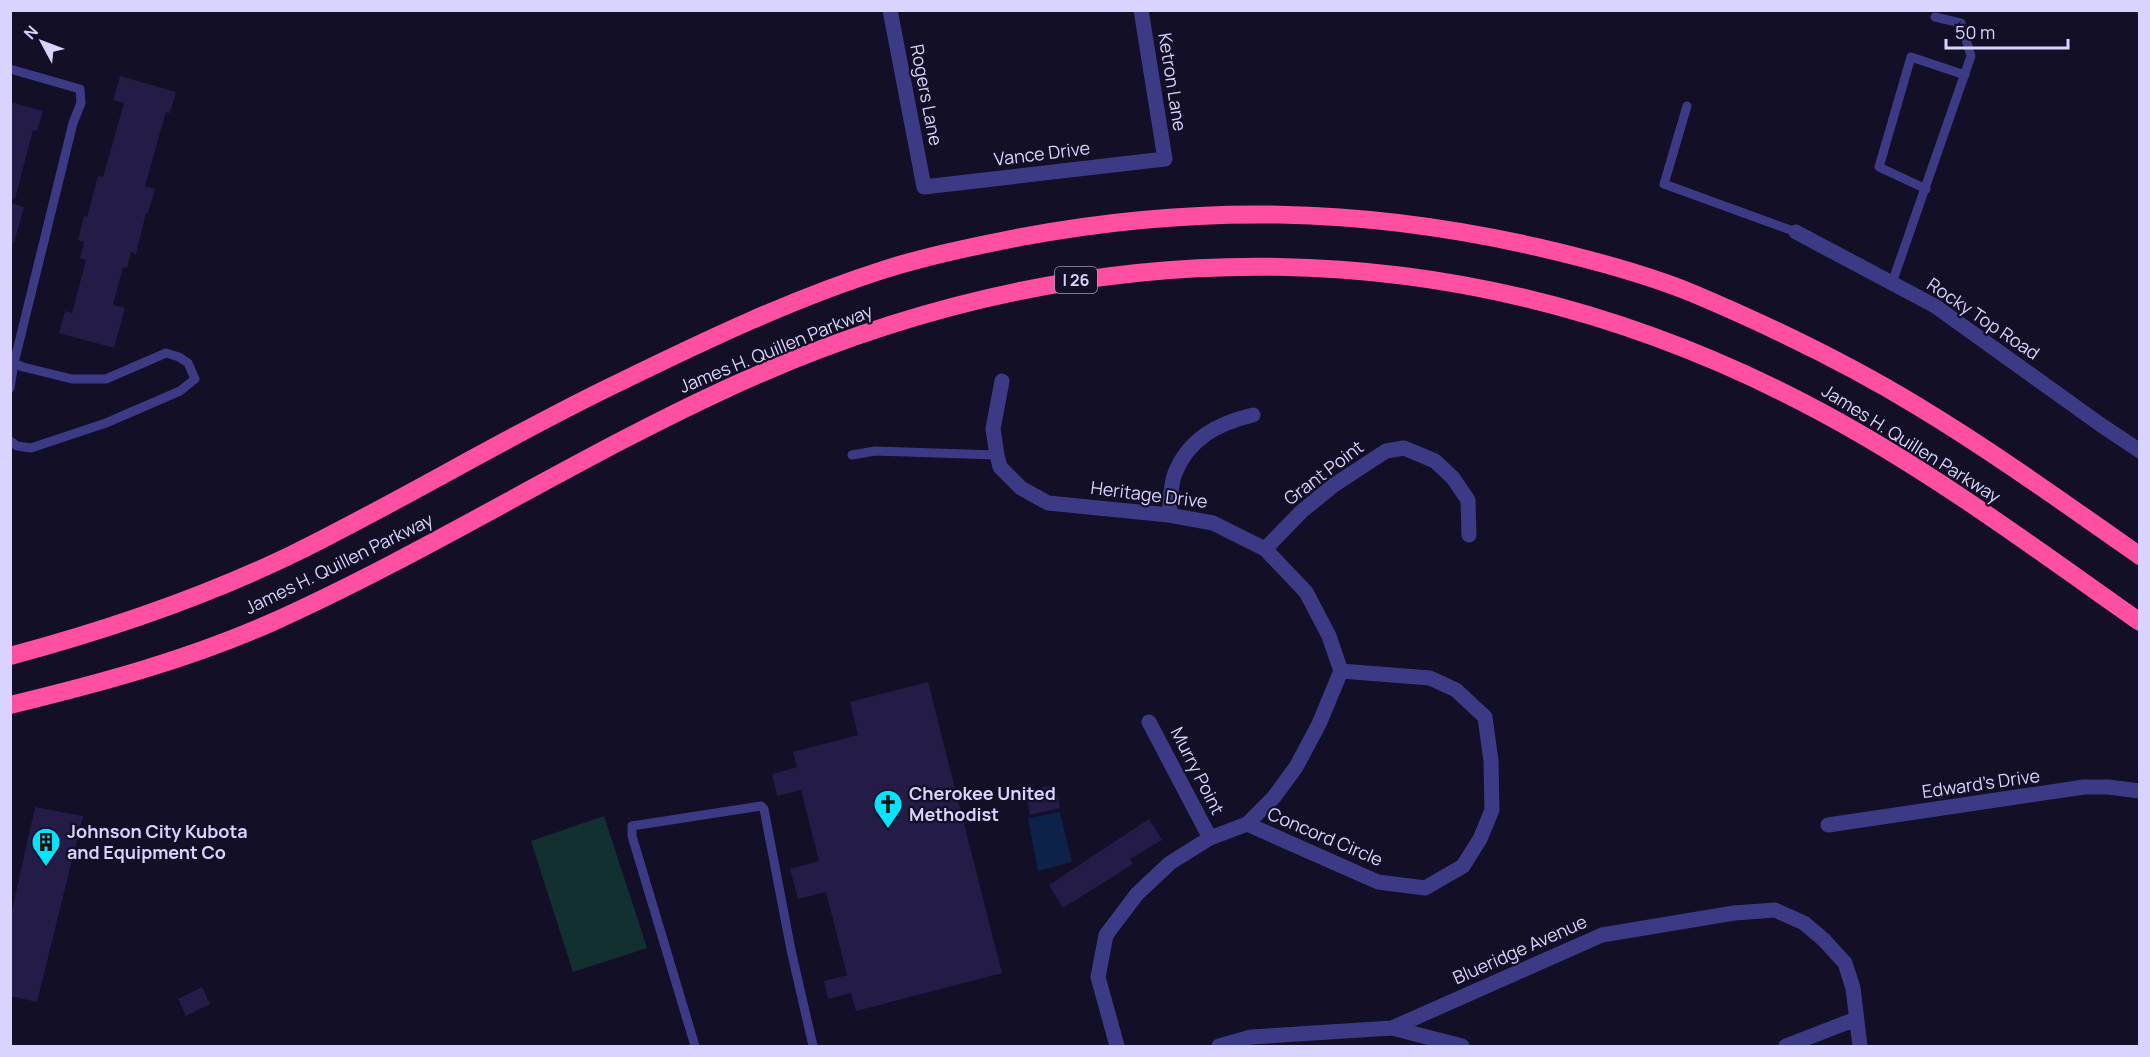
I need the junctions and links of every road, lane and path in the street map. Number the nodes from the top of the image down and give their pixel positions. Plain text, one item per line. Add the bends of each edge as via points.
1 (890, 10) edge
2 (1141, 10) edge
3 (1935, 16) dead end
4 (10, 69) edge
5 (1965, 75) junction
6 (1687, 106) dead end
7 (1165, 159) joint
8 (924, 187) joint
9 (1926, 189) junction
10 (1797, 231) joint
11 (1892, 283) junction
12 (12, 363) edge
13 (1002, 381) dead end
14 (10, 388) edge
15 (1253, 415) dead end
16 (10, 441) edge
17 (2139, 451) edge
18 (852, 454) dead end
19 (997, 455) junction
20 (1169, 515) junction
21 (1469, 536) dead end
22 (1265, 549) junction
23 (2139, 556) edge
24 (2139, 622) edge
25 (10, 656) edge
26 (1341, 671) junction
27 (10, 705) edge
28 (1149, 722) dead end
29 (2139, 791) edge
30 (1247, 824) junction
31 (1828, 825) dead end
32 (1210, 838) junction
33 (1856, 1019) junction
34 (1392, 1028) junction
35 (695, 1047) edge
36 (813, 1047) edge
37 (1117, 1047) edge
38 (1219, 1047) edge
39 (1462, 1047) edge
40 (1786, 1047) edge
41 (1860, 1047) edge

1 - 8 street, Rogers Lane
2 - 7 street, Ketron Lane
3 - 5 lane via 1961,23 1971,56
4 - 12 lane via 80,89 81,103
5 - 9 lane
5 - 9 lane via 1911,57 1880,168
6 - 10 lane via 1664,184
7 - 8 street, Vance Drive
9 - 11 lane
10 - 11 street, Rocky Top Road
11 - 17 street, Rocky Top Road via 1935,306
12 - 14 lane
12 - 16 lane via 72,379 106,379 166,353 188,363 195,379 180,391 106,423 31,448
13 - 19 street, Heritage Drive via 993,429
15 - 20 street via 1230,420 1207,432 1189,449 1174,475
18 - 19 lane via 875,451
19 - 20 street, Heritage Drive via 1000,467 1021,488 1048,503
20 - 22 street, Heritage Drive via 1213,523
21 - 22 street, Grant Point via 1468,500 1453,478 1435,461 1404,448 1386,451 1334,485
22 - 26 street, Heritage Drive via 1306,592 1329,636
23 - 25 highway, James H. Quillen Parkway via 1918,406 1837,361 1685,290 1584,258 1396,221 1310,214 1211,214 1059,230 972,247 887,269 817,294 614,385 291,555 180,603
24 - 27 highway, James H. Quillen Parkway / I 26 via 1988,515 1820,411 1726,365 1644,333 1535,301 1445,282 1351,269 1166,269 1000,294 826,347 656,423 387,567 272,622 183,657
26 - 30 street via 1296,767
26 - 30 street, Concord Circle via 1430,678 1456,690 1485,717 1492,810 1480,839 1463,866 1425,888 1378,882
28 - 32 street, Murry Point
29 - 31 street, Edward's Drive via 2084,788
30 - 32 street
32 - 37 street via 1170,863 1137,894 1106,935 1098,977
33 - 34 street, Blueridge Avenue via 1853,988 1845,963 1804,923 1776,910 1734,913 1602,935
33 - 40 street
33 - 41 street, Blueridge Avenue
34 - 38 street, Blueridge Avenue via 1251,1037
34 - 39 street
35 - 36 lane via 632,826 761,806

